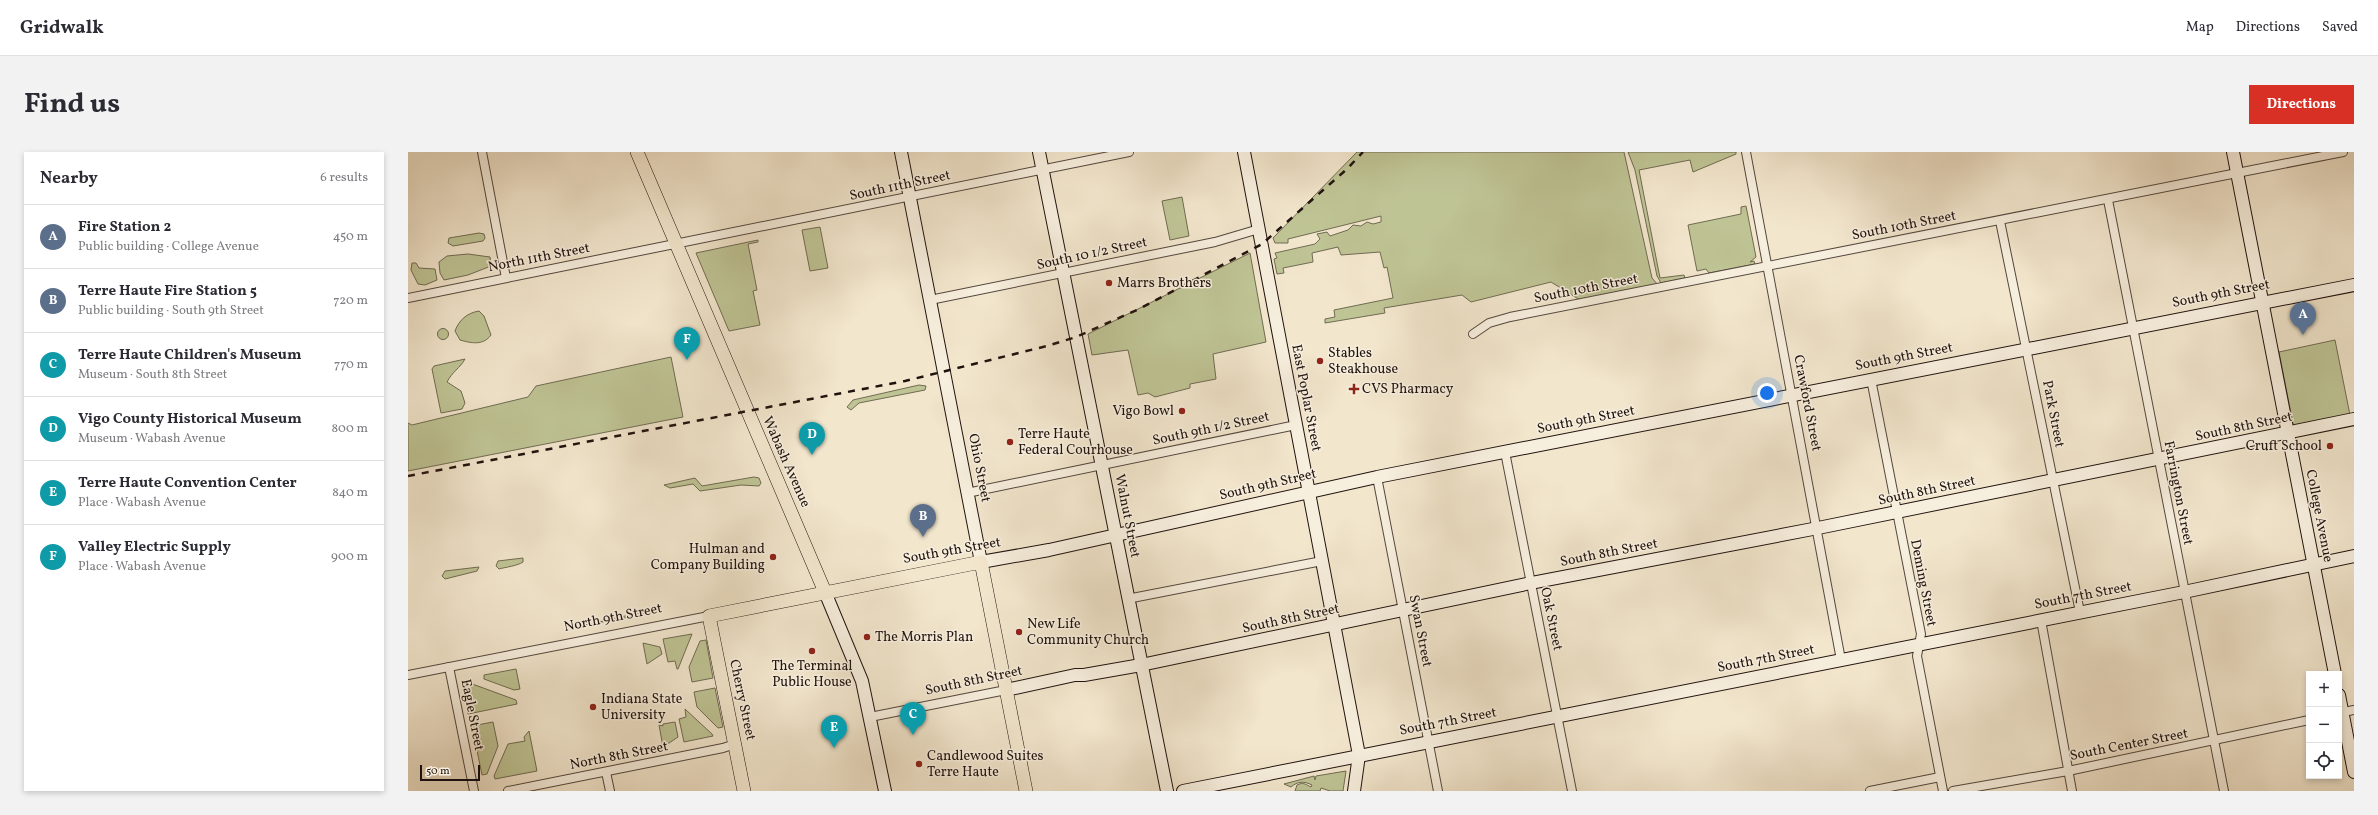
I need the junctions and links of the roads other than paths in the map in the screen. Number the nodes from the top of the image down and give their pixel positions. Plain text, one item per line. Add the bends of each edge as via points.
1 (482, 152) edge
2 (637, 152) edge
3 (901, 152) edge
4 (1039, 152) edge
5 (1129, 152) edge
6 (1244, 152) edge
7 (1746, 152) edge
8 (2233, 152) edge
9 (2343, 152) edge
10 (1043, 170) junction
11 (2237, 173) junction
12 (910, 197) junction
13 (2108, 200) junction
14 (2000, 220) junction
15 (1259, 229) junction
16 (676, 245) junction
17 (1767, 265) junction
18 (1063, 273) junction
19 (506, 278) junction
20 (2354, 285) edge
21 (408, 298) edge
22 (930, 300) junction
23 (2264, 302) junction
24 (2134, 328) junction
25 (1473, 334) dead end
26 (2027, 350) junction
27 (1871, 379) junction
28 (1793, 396) junction
29 (2354, 419) edge
30 (1296, 425) junction
31 (2288, 433) junction
32 (1505, 452) junction
33 (2159, 459) junction
34 (1102, 465) junction
35 (1377, 476) junction
36 (2053, 480) junction
37 (1309, 492) junction
38 (968, 493) junction
39 (1897, 512) junction
40 (1818, 528) junction
41 (1114, 535) junction
42 (2354, 556) edge
43 (1322, 561) junction
44 (981, 562) junction
45 (2313, 563) junction
46 (1531, 583) junction
47 (825, 592) junction
48 (2184, 592) junction
49 (1127, 599) junction
50 (1402, 610) junction
51 (2080, 612) junction
52 (709, 616) junction
53 (2041, 620) junction
54 (1335, 625) junction
55 (1918, 644) junction
56 (1841, 660) junction
57 (1141, 665) junction
58 (449, 667) junction
59 (2334, 671) edge
60 (408, 675) edge
61 (1006, 690) junction
62 (2345, 712) edge
63 (1558, 715) junction
64 (870, 717) junction
65 (2306, 721) edge
66 (1429, 741) junction
67 (2213, 741) junction
68 (735, 744) junction
69 (1359, 755) junction
70 (2068, 771) junction
71 (606, 772) junction
72 (2354, 772) edge
73 (1940, 777) junction
74 (474, 791) edge
75 (508, 791) edge
76 (610, 791) edge
77 (744, 791) edge
78 (885, 791) edge
79 (1026, 791) edge
80 (1167, 791) edge
81 (1183, 791) edge
82 (1354, 791) edge
83 (1438, 791) edge
84 (1572, 791) edge
85 (1870, 791) edge
86 (1944, 791) edge
87 (1953, 791) edge
88 (2072, 791) edge
89 (2224, 791) edge

1 - 19 street
2 - 16 main road, Wabash Avenue
3 - 12 street, Ohio Street
4 - 10 street, Walnut Street
5 - 10 street, South 11th Street
6 - 15 street, East Poplar Street
7 - 17 street, Crawford Street
8 - 11 street, College Avenue
9 - 11 street, South 10th Street
10 - 12 street, South 11th Street
10 - 18 street, Walnut Street
11 - 13 street, South 10th Street
11 - 23 street, College Avenue
12 - 16 street, South 11th Street
12 - 22 street, Ohio Street
13 - 14 street, South 10th Street
13 - 24 street, Farrington Street
14 - 17 street, South 10th Street
14 - 26 street, Park Street
15 - 18 street, South 10 1/2 Street via 1215,242
15 - 30 street, East Poplar Street
16 - 19 street, North 11th Street
16 - 47 main road, Wabash Avenue
17 - 25 street, South 10th Street via 1510,317 1489,323
17 - 28 street, Crawford Street
18 - 22 street, South 10 1/2 Street
18 - 34 street, Walnut Street
19 - 21 street, North 11th Street
20 - 23 street, South 9th Street
22 - 38 street, Ohio Street
23 - 24 street, South 9th Street
23 - 31 street, College Avenue
24 - 26 street, South 9th Street
24 - 33 street, Farrington Street
26 - 27 street, South 9th Street
26 - 36 street, Park Street
27 - 28 street, South 9th Street
27 - 39 street, Deming Street
28 - 32 street, South 9th Street
28 - 40 street, Crawford Street
29 - 31 street, South 8th Street
30 - 34 street, South 9th 1/2 Street
30 - 37 street, East Poplar Street
31 - 33 street, South 8th Street
31 - 45 street, College Avenue
32 - 35 street, South 9th Street
32 - 46 street, Oak Street
33 - 36 street, South 8th Street
33 - 48 street, Farrington Street
34 - 38 street, South 9th 1/2 Street
34 - 41 street, Walnut Street
35 - 37 street, South 9th Street
35 - 50 street, Swan Street
36 - 39 street, South 8th Street
36 - 51 street, Park Street
37 - 41 street, South 9th Street
37 - 43 street, East Poplar Street
38 - 44 street, Ohio Street
39 - 40 street, South 8th Street
39 - 55 street, Deming Street via 1920,634
40 - 46 street, South 8th Street
40 - 56 street, Crawford Street
41 - 44 street, South 9th Street
41 - 49 street, Walnut Street
42 - 45 street, South 7th Street
43 - 49 street
43 - 54 street, East Poplar Street
44 - 47 main road, South 9th Street
44 - 61 main road, Ohio Street
45 - 48 street, South 7th Street
45 - 59 street, College Avenue
46 - 50 street, South 8th Street
46 - 63 street, Oak Street
47 - 52 main road, North 9th Street
47 - 64 street, Wabash Avenue via 860,673
48 - 51 street, South 7th Street
48 - 67 street, Farrington Street
49 - 57 street, Walnut Street
50 - 54 street, South 8th Street
50 - 66 street, Swan Street
51 - 53 street, South 7th Street
52 - 58 street, North 9th Street
52 - 68 main road, Cherry Street
53 - 55 street, South 7th Street
53 - 70 street
54 - 57 street, South 8th Street
54 - 69 street, East Poplar Street
55 - 56 street, South 7th Street
55 - 73 street, Deming Street via 1917,656
56 - 63 street, South 7th Street
57 - 61 street, South 8th Street via 1084,675 1075,674
57 - 80 street, Walnut Street
58 - 60 street, North 9th Street
58 - 74 street, Eagle Street
61 - 64 street, South 8th Street
61 - 79 main road, Ohio Street
62 - 72 street
63 - 66 street, South 7th Street
63 - 84 street, Oak Street
64 - 78 street, Wabash Avenue
65 - 67 street, South Center Street
66 - 69 street, South 7th Street
66 - 83 street, Swan Street
67 - 70 street, South Center Street
67 - 89 street, Farrington Street
68 - 71 street, North 8th Street
68 - 77 main road, Cherry Street
69 - 81 street, South 7th Street
69 - 82 street, East Poplar Street
70 - 87 street, South Center Street
70 - 88 street
71 - 75 street, North 8th Street
71 - 76 street
73 - 85 street
73 - 86 street, Deming Street

